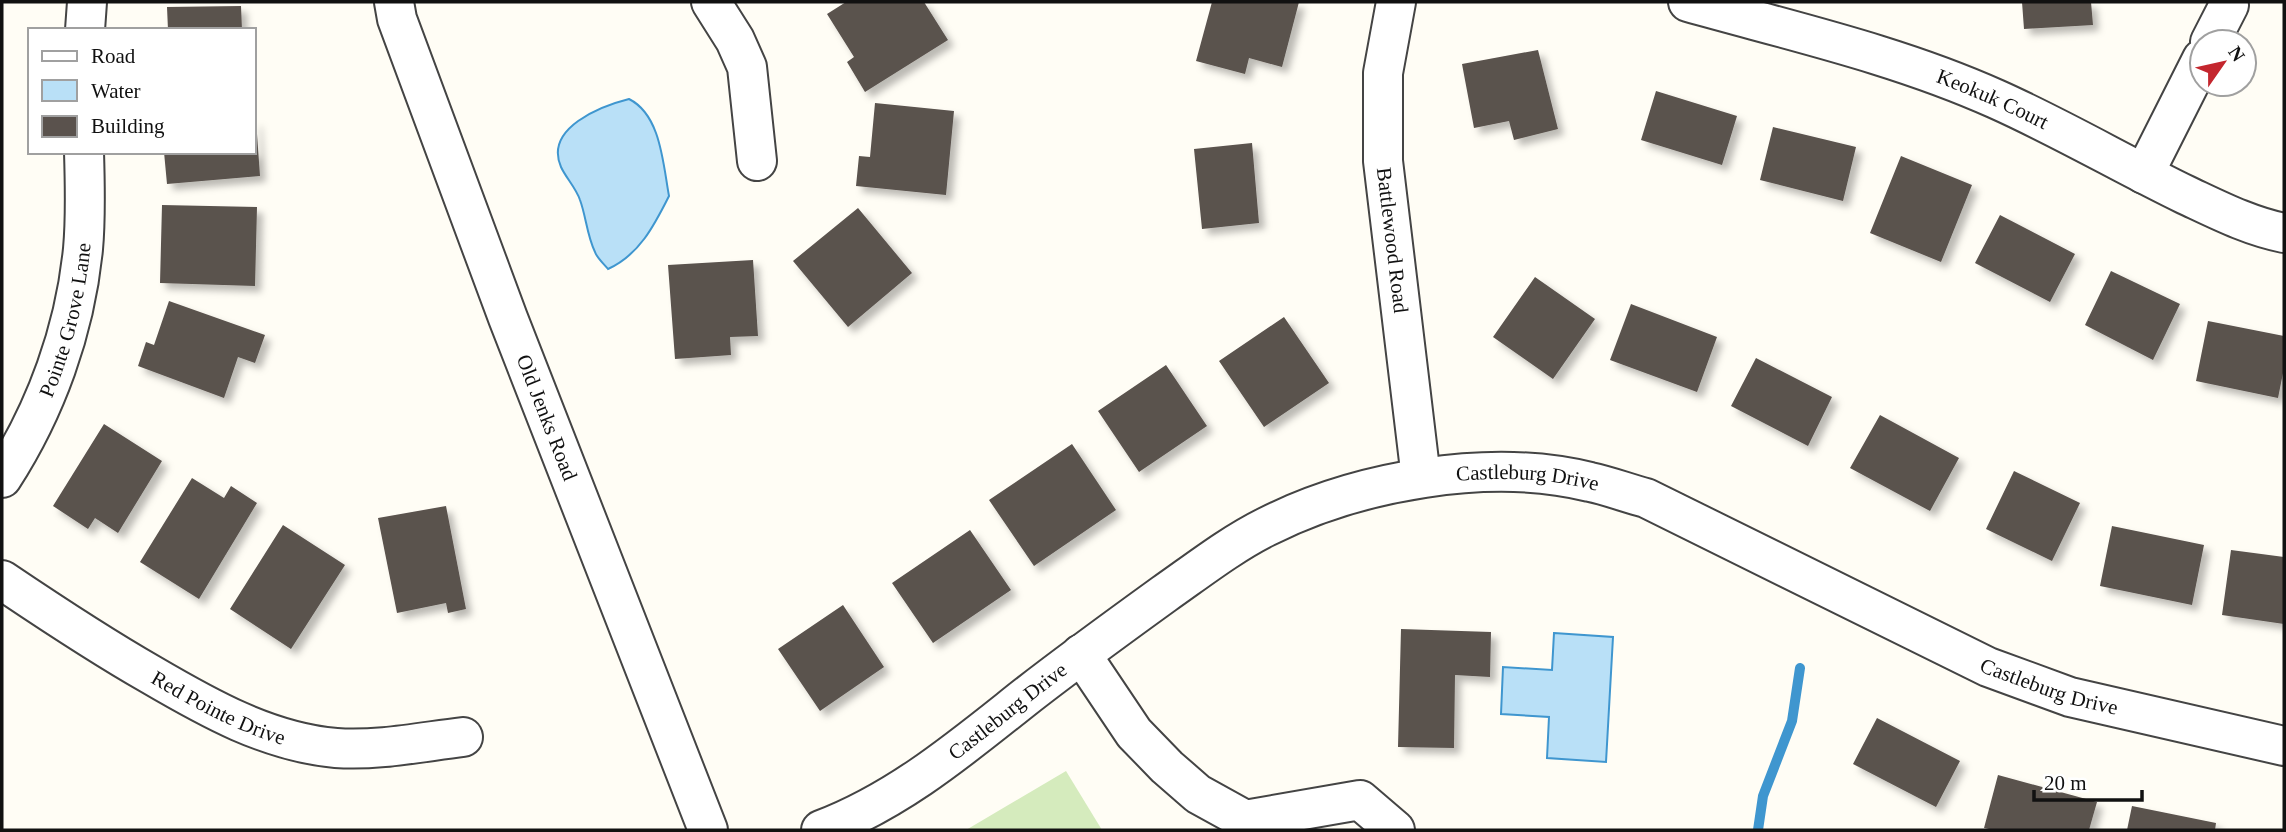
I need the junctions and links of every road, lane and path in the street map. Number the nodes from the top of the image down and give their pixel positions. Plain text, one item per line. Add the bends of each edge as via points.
1 (87, 2) edge
2 (394, 2) edge
3 (711, 2) edge
4 (1396, 2) edge
5 (1688, 2) edge
6 (2229, 5) dead end
7 (85, 28) edge
8 (2217, 28) edge
9 (2188, 87) edge
10 (84, 154) edge
11 (757, 162) dead end
12 (2144, 174) junction
13 (2284, 233) edge
14 (2, 478) edge
15 (1421, 478) junction
16 (2, 580) edge
17 (1081, 654) junction
18 (463, 737) dead end
19 (2284, 746) edge
20 (1247, 825) edge
21 (708, 830) edge
22 (821, 830) edge
23 (1395, 830) edge

1 - 7 street
2 - 21 street, Old Jenks Road via 508,318
3 - 11 street via 747,67
4 - 15 street, Battlewood Road via 1383,73 1383,161
5 - 12 street, Keokuk Court via 1945,78
6 - 8 street
9 - 12 street
10 - 14 street, Pointe Grove Lane via 83,247 74,306 33,425
12 - 13 street, Keokuk Court via 2235,218
15 - 17 street, Castleburg Drive via 1362,491 1265,527
15 - 19 street, Castleburg Drive via 1535,473 1589,481 1646,498 1988,667 2070,697
16 - 18 street, Red Pointe Drive via 94,642 198,703 255,728 303,743 367,749
17 - 20 street via 1134,733 1167,767 1198,794
17 - 22 street, Castleburg Drive via 926,775 847,821
20 - 23 street via 1360,800

